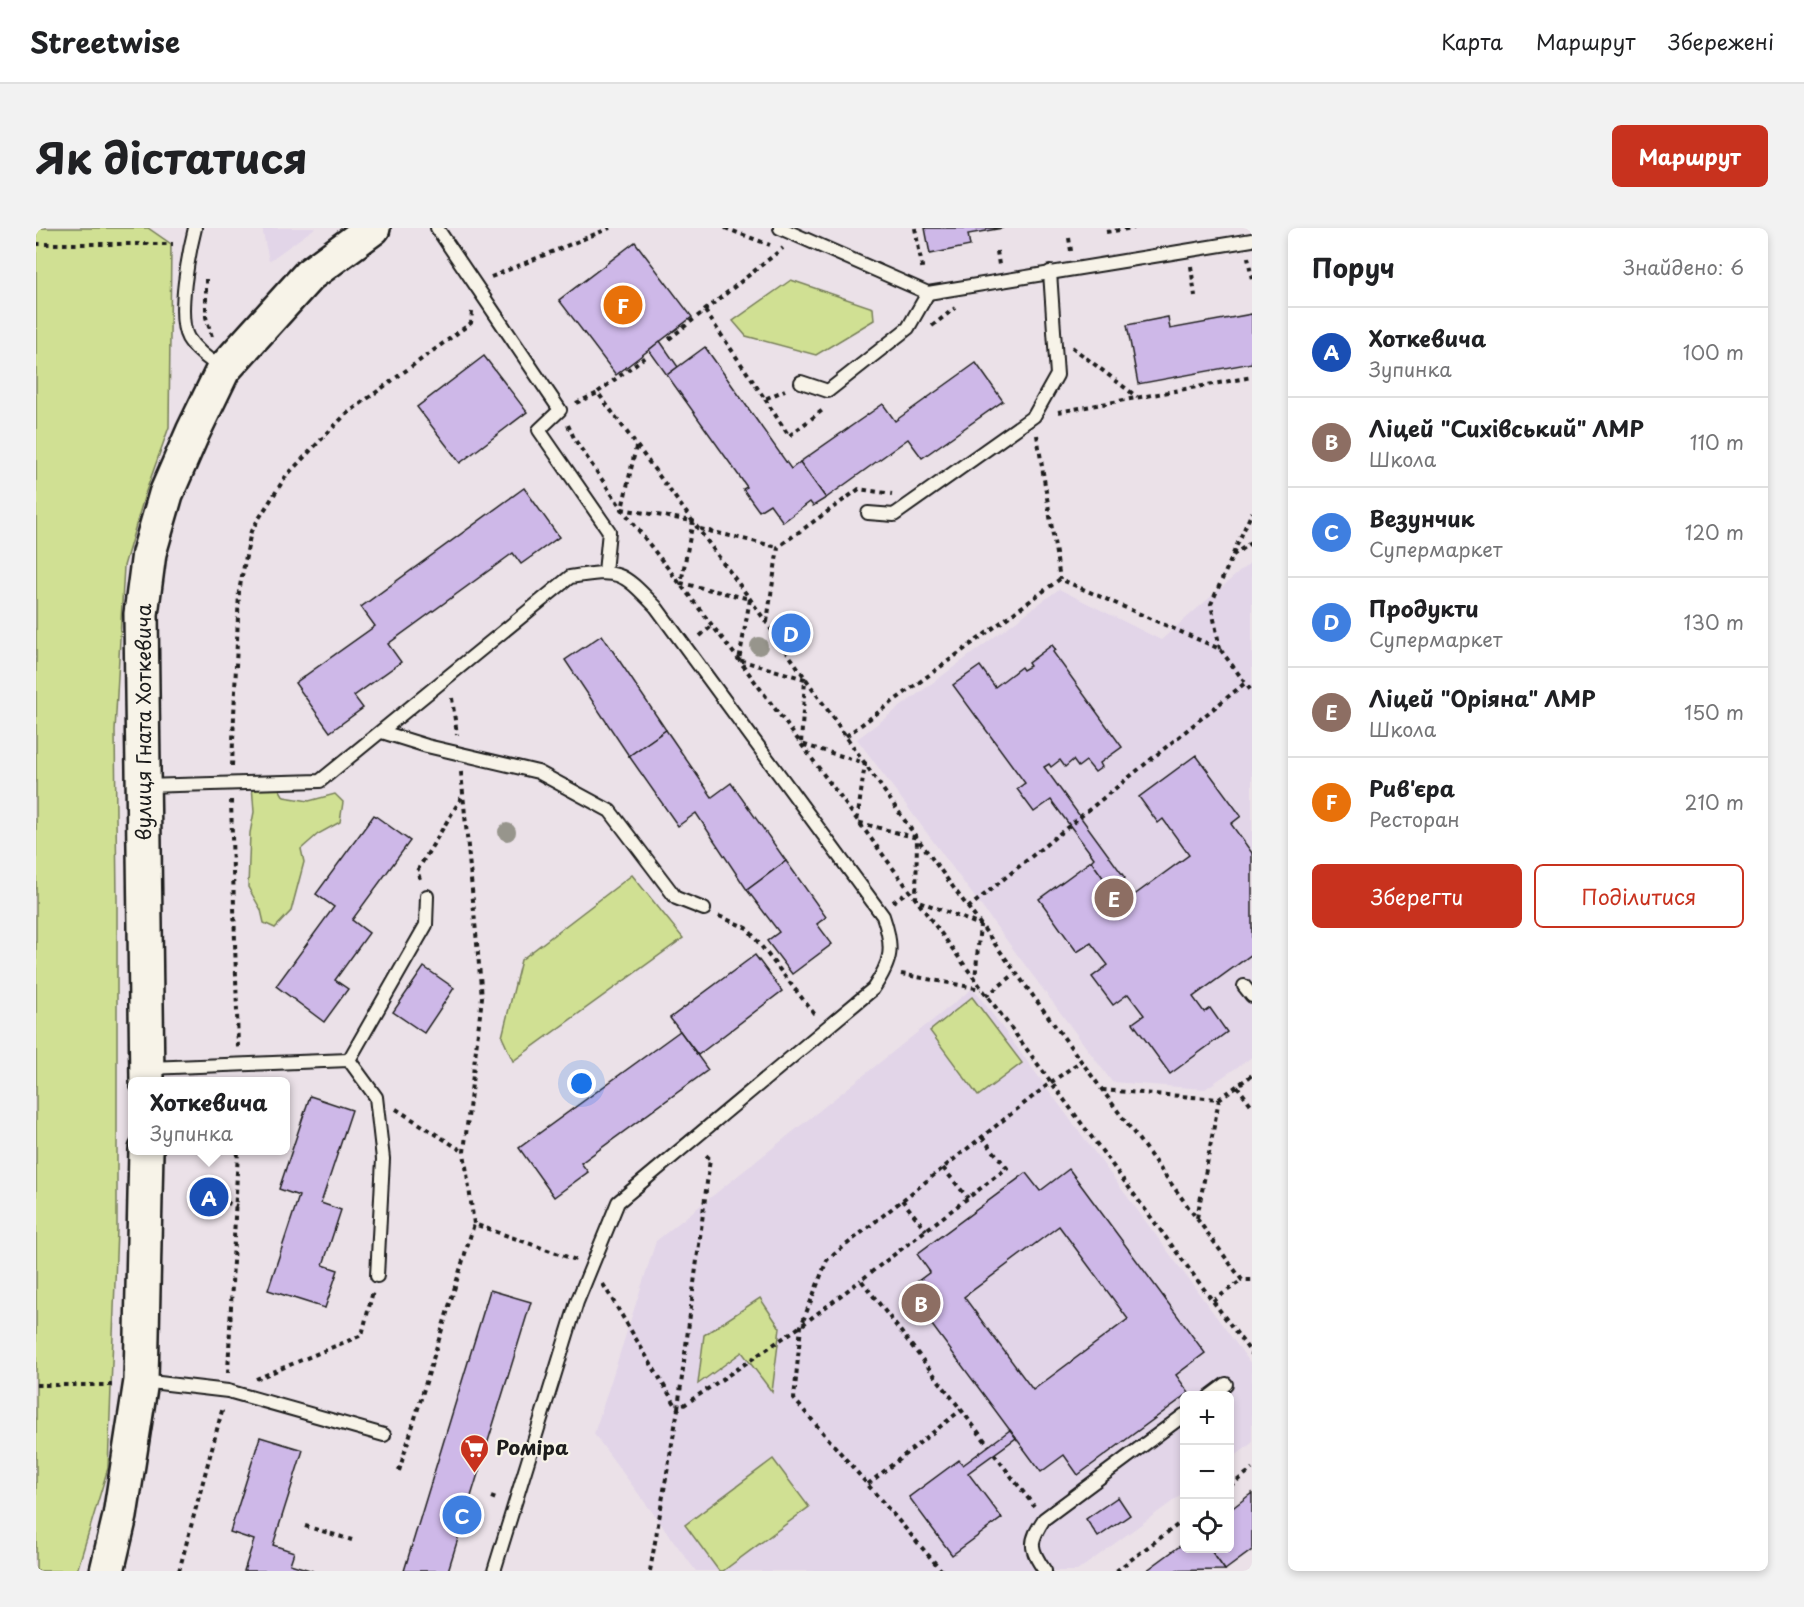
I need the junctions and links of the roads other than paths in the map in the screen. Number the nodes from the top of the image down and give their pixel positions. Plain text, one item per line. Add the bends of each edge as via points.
1 (195, 228) edge
2 (374, 228) edge
3 (437, 228) edge
4 (780, 228) edge
5 (1252, 240) edge
6 (1050, 272) junction
7 (928, 293) junction
8 (219, 357) junction
9 (801, 382) road end
10 (868, 513) dead end
11 (604, 572) junction
12 (382, 732) junction
13 (144, 786) junction
14 (427, 896) road end
15 (704, 909) road end
16 (1244, 986) dead end
17 (1252, 996) edge
18 (349, 1060) junction
19 (147, 1075) edge
20 (146, 1155) edge
21 (377, 1276) road end
22 (129, 1383) junction
23 (1226, 1384) dead end
24 (1216, 1391) edge
25 (1180, 1419) edge
26 (384, 1435) dead end
27 (107, 1571) edge
28 (494, 1571) edge
29 (1045, 1571) edge

1 - 8 lane via 184,287 184,326 196,348
2 - 8 street, вулиця Гната Хоткевича via 309,275
3 - 11 lane via 560,410 539,430 609,531
4 - 7 lane
5 - 6 lane
6 - 7 lane
6 - 10 lane via 1057,375 1034,416 894,515
7 - 9 lane via 908,328 828,391
8 - 13 street, вулиця Гната Хоткевича via 166,494 149,553 141,614
11 - 12 lane via 570,577
11 - 28 lane via 628,578 656,607 880,911 890,934 891,955 873,988 618,1202 577,1302
12 - 13 lane via 320,781
12 - 15 lane via 538,772 610,810 676,898
13 - 19 street, вулиця Гната Хоткевича
14 - 18 lane via 426,925
16 - 17 lane
18 - 19 lane via 238,1064
18 - 21 lane via 376,1097 384,1159
20 - 22 street
22 - 26 lane via 228,1391
22 - 27 street via 120,1516
23 - 24 lane
25 - 29 lane via 1044,1519 1033,1537 1034,1555

